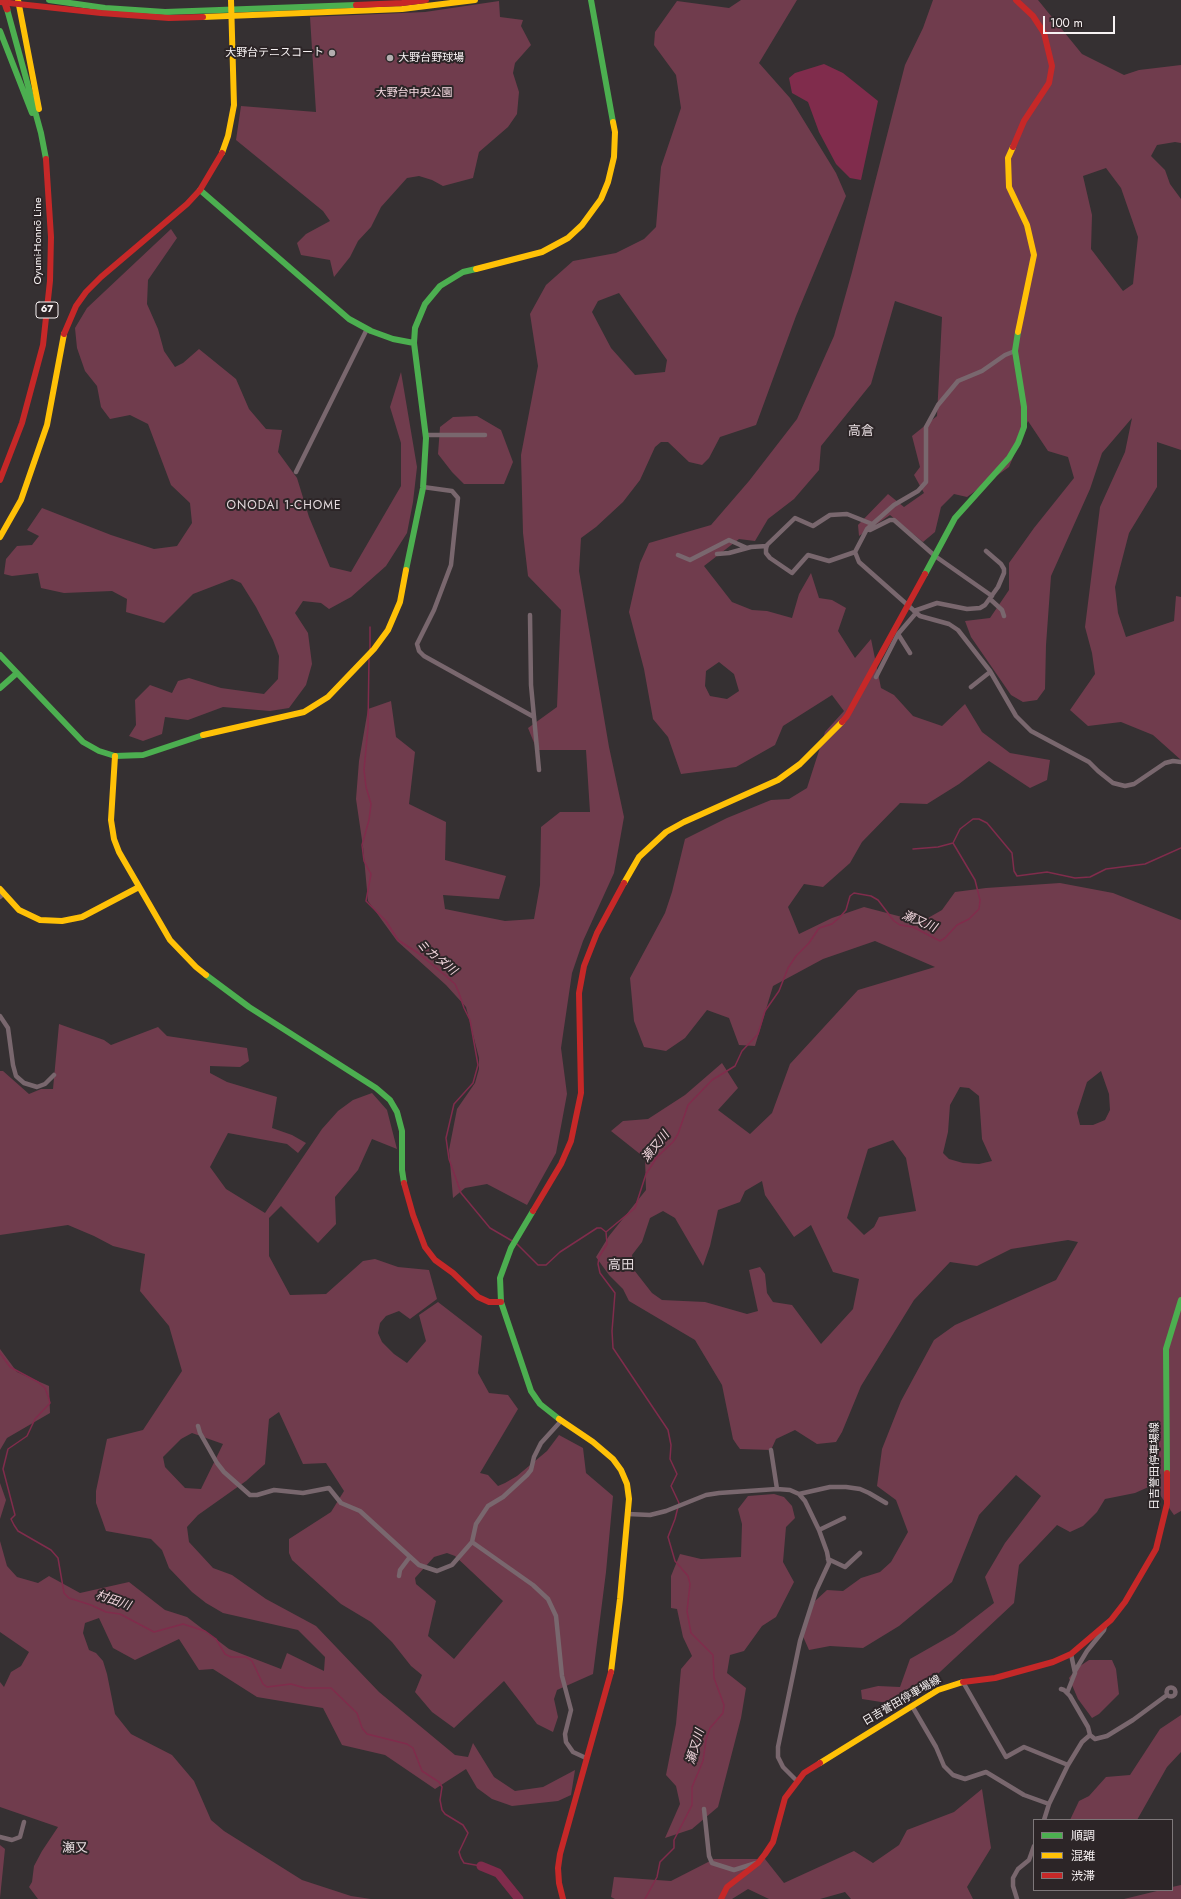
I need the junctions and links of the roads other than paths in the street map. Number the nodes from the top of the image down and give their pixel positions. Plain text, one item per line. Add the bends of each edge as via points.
1 (4, 0) edge
2 (49, 0) edge
3 (231, 0) edge
4 (426, 0) edge
5 (475, 0) edge
6 (591, 0) edge
7 (1016, 0) edge
8 (0, 2) edge
9 (19, 3) edge
10 (231, 13) junction
11 (0, 31) edge
12 (41, 133) junction
13 (200, 190) junction
14 (367, 329) junction
15 (414, 343) junction
16 (1015, 351) junction
17 (426, 435) junction
18 (485, 435) dead end
19 (296, 472) dead end
20 (0, 480) edge
21 (423, 487) junction
22 (872, 524) junction
23 (867, 529) junction
24 (0, 537) edge
25 (767, 546) junction
26 (747, 548) junction
27 (986, 551) dead end
28 (855, 552) junction
29 (717, 554) dead end
30 (678, 555) dead end
31 (935, 556) junction
32 (991, 598) junction
33 (913, 610) junction
34 (530, 614) dead end
35 (1004, 616) dead end
36 (898, 634) junction
37 (910, 653) dead end
38 (0, 655) edge
39 (990, 672) junction
40 (17, 673) junction
41 (876, 677) dead end
42 (971, 687) dead end
43 (0, 688) edge
44 (534, 717) junction
45 (115, 756) junction
46 (1181, 762) edge
47 (539, 770) dead end
48 (139, 887) junction
49 (1, 893) edge
50 (0, 1016) edge
51 (54, 1075) dead end
52 (1181, 1300) edge
53 (501, 1302) junction
54 (561, 1421) junction
55 (198, 1426) dead end
56 (772, 1450) dead end
57 (777, 1489) junction
58 (799, 1494) junction
59 (886, 1503) dead end
60 (628, 1514) junction
61 (844, 1518) dead end
62 (819, 1530) junction
63 (472, 1542) junction
64 (860, 1553) dead end
65 (409, 1558) junction
66 (828, 1559) junction
67 (398, 1576) dead end
68 (1105, 1625) junction
69 (1071, 1654) junction
70 (1075, 1671) junction
71 (963, 1682) junction
72 (1061, 1690) dead end
73 (1067, 1693) junction
74 (1167, 1695) dead end
75 (912, 1706) junction
76 (1090, 1735) junction
77 (586, 1758) junction
78 (1068, 1765) junction
79 (797, 1781) junction
80 (1049, 1804) junction
81 (704, 1809) dead end
82 (1044, 1819) edge
83 (24, 1822) dead end
84 (0, 1837) edge
85 (1033, 1849) edge
86 (758, 1863) junction
87 (564, 1899) edge
88 (721, 1899) edge
89 (1017, 1899) edge

1 - 12 street, Oyumi-Honnō Line / 67, bridge
2 - 10 street via 105,8
3 - 10 street
4 - 10 street
5 - 10 street via 402,9
6 - 15 street via 615,143 608,182 601,199 582,225 556,245 534,254 463,272 445,281 425,304 415,328
7 - 16 street via 1033,16 1044,33 1052,66 1049,83 1024,121 1008,158 1009,187 1027,225 1034,255
8 - 9 street
9 - 10 street via 170,18
9 - 12 street via 39,109
10 - 13 street via 234,106 228,136 215,168
11 - 12 street
12 - 20 street, Oyumi-Honnō Line / 67 via 47,165 51,237 46,320 43,345 30,399
13 - 14 street via 349,319
13 - 24 street via 101,277 76,306 65,330 47,425 33,469
14 - 15 street via 393,339
14 - 19 street
15 - 17 street
16 - 22 street via 982,371 966,377 951,388 926,427 926,482 918,491 900,501
16 - 31 street via 1024,408 1024,427 1018,443 1009,458 955,518
17 - 18 street
17 - 21 street
21 - 44 street via 452,491 458,498 451,565 434,610 417,644 419,651
21 - 45 street via 404,584 394,618 382,640 328,697 314,707 296,714 212,732 143,755
22 - 23 street
22 - 25 street via 847,514 830,515 813,526 795,518
23 - 28 street
23 - 31 street via 894,520
25 - 26 street
25 - 28 street via 766,553 770,558 792,574 808,555 829,561
26 - 29 street
26 - 30 street via 729,540 690,560
27 - 32 street via 1004,569 1003,579
28 - 33 street via 858,562
31 - 32 street
31 - 33 street
32 - 33 street via 980,608 967,609 937,603
32 - 35 street
33 - 36 street
33 - 39 street via 920,616 949,624 958,630
33 - 53 street via 847,716 800,764 778,780 666,832 639,857 630,872 597,933 584,966 579,993 581,1093 571,1141 561,1164 506,1258 500,1278
34 - 44 street
36 - 37 street
36 - 41 street
38 - 40 street
39 - 42 street
39 - 46 street via 1016,716 1031,731 1089,762 1113,784 1134,784 1165,763
40 - 43 street
40 - 45 street via 82,742
44 - 47 street
45 - 48 street via 111,801 113,832 120,852
48 - 49 street via 82,917 62,921 40,920 19,910
48 - 53 street via 170,940 196,967 249,1007 376,1088 390,1100 397,1112 402,1131 402,1170 405,1188 412,1215 425,1246 435,1260 453,1273 478,1298
50 - 51 street via 8,1028 16,1076 24,1083 37,1087 45,1084
52 - 68 street, 日吉誉田停車場線 via 1166,1349 1167,1504 1164,1521 1150,1560 1125,1602
53 - 54 street via 531,1390 540,1404
54 - 60 street via 606,1451 617,1464 626,1484
54 - 63 street via 541,1443 527,1475 483,1511 476,1524
55 - 65 street via 224,1472 250,1495 274,1490 303,1492 329,1488 341,1502 360,1511
56 - 57 street
57 - 58 street
57 - 60 street via 706,1495 650,1515
58 - 59 street via 830,1487 846,1487 860,1489
58 - 62 street via 805,1500
60 - 77 street via 611,1672
61 - 62 street
62 - 66 street
63 - 65 street via 452,1565 441,1570 423,1568
63 - 77 street via 533,1585 548,1599 556,1616 562,1676 571,1710 565,1734 566,1742 573,1752
64 - 66 street via 845,1567
65 - 67 street
66 - 79 street via 827,1570 816,1591 800,1641 778,1747 778,1757 783,1767
68 - 69 street, 日吉誉田停車場線
68 - 70 street
69 - 70 street
69 - 71 street, 日吉誉田停車場線 via 1053,1662 994,1678
70 - 73 street
71 - 75 street, 日吉誉田停車場線 via 938,1690
71 - 78 street via 1006,1757 1024,1747
72 - 73 street
73 - 76 street via 1084,1718
74 - 76 street via 1107,1736 1095,1739
75 - 79 street, 日吉誉田停車場線 via 821,1762
75 - 80 street via 944,1766 953,1775 965,1779 986,1772 1024,1795
76 - 78 street via 1082,1742
77 - 87 street via 560,1854 559,1883
78 - 80 street
79 - 86 street, 日吉誉田停車場線 via 785,1798 773,1842
80 - 82 street
81 - 86 street via 712,1863 734,1870
83 - 84 street via 20,1837 12,1840
85 - 89 street via 1029,1860 1018,1869 1013,1878
86 - 88 street, 日吉誉田停車場線 via 727,1887

